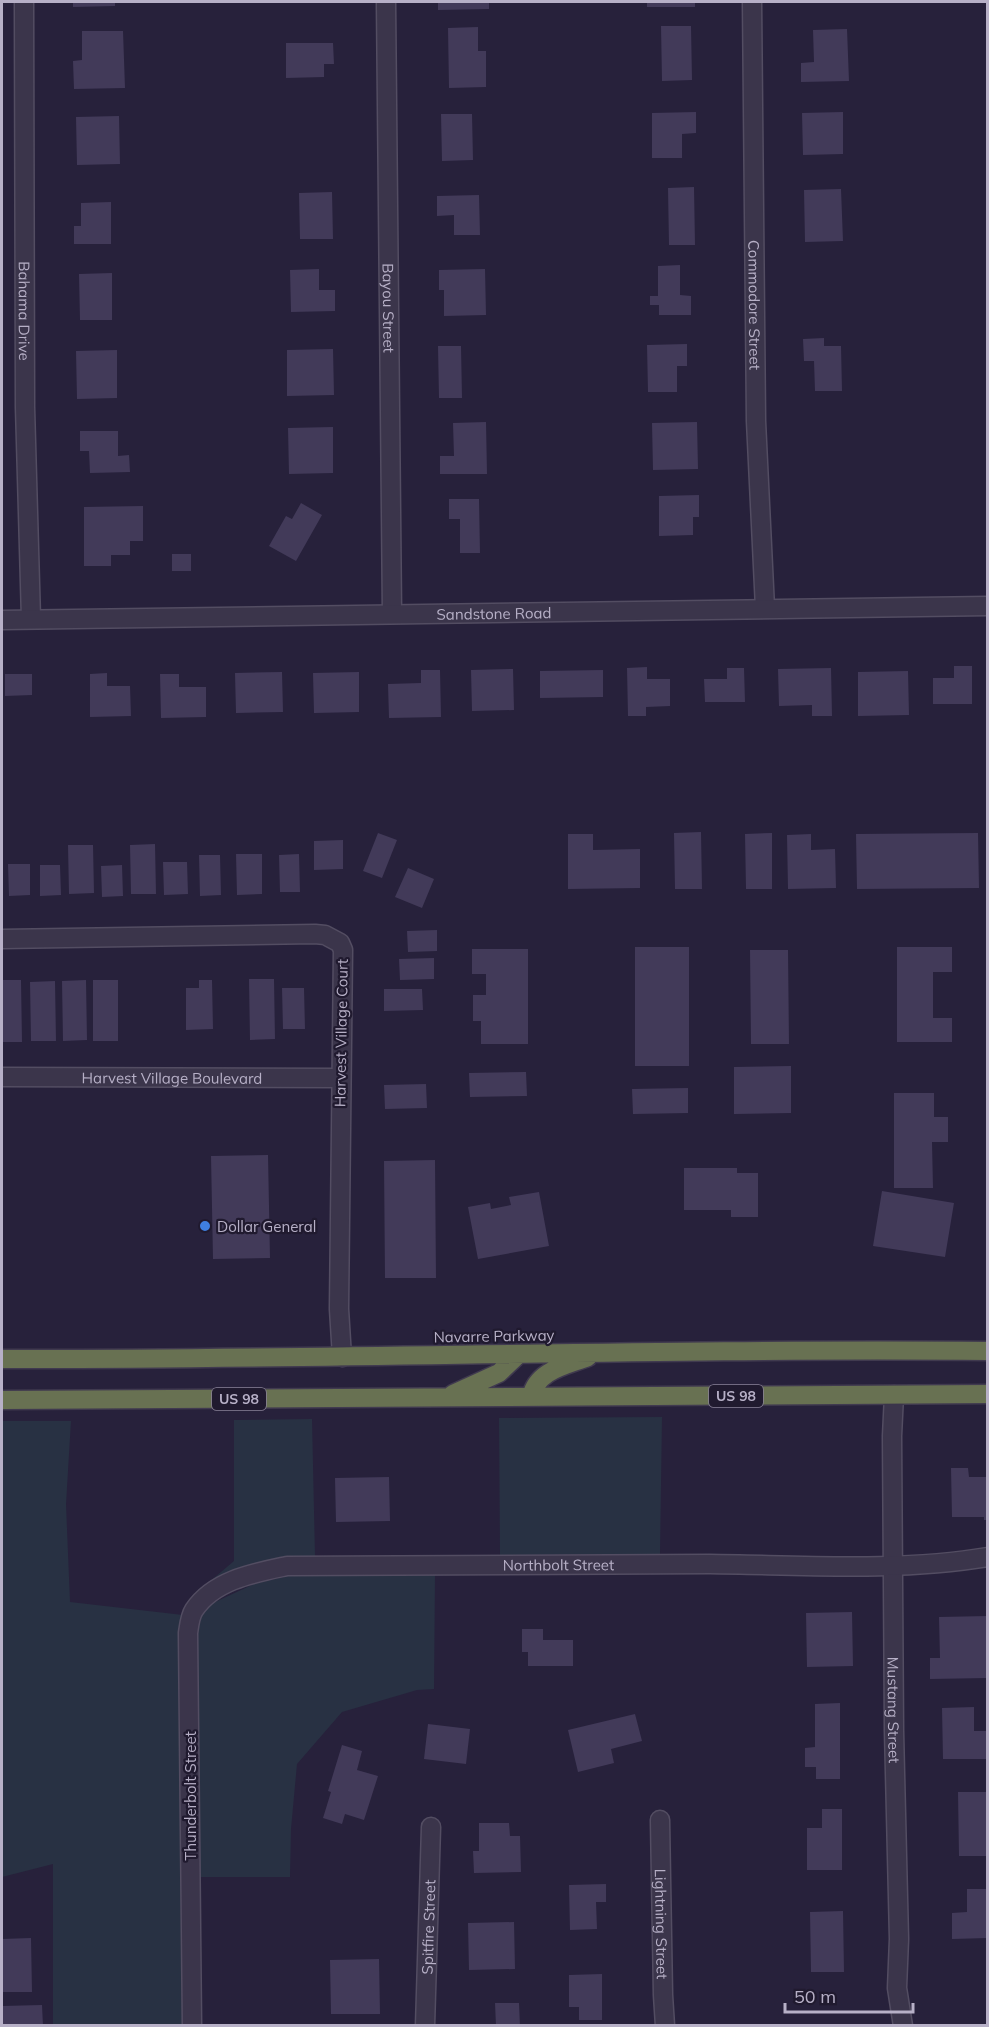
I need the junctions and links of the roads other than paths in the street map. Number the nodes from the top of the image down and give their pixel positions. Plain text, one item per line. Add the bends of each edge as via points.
1 (24, 2) edge
2 (386, 2) edge
3 (752, 2) edge
4 (987, 606) edge
5 (765, 608) junction
6 (392, 614) junction
7 (2, 620) edge
8 (31, 620) junction
9 (2, 939) edge
10 (2, 1077) edge
11 (340, 1078) junction
12 (987, 1351) edge
13 (598, 1353) junction
14 (519, 1354) junction
15 (342, 1357) junction
16 (2, 1359) edge
17 (987, 1394) edge
18 (894, 1395) junction
19 (531, 1397) junction
20 (445, 1398) junction
21 (2, 1400) edge
22 (987, 1557) edge
23 (892, 1565) junction
24 (227, 1583) joint
25 (660, 1820) dead end
26 (431, 1827) dead end
27 (192, 2025) edge
28 (425, 2025) edge
29 (665, 2025) edge
30 (903, 2025) edge

1 - 8 street, Bahama Drive via 25,407
2 - 6 street, Bayou Street
3 - 5 street, Commodore Street via 756,421
4 - 5 street, Sandstone Road
5 - 6 street, Sandstone Road
6 - 8 street, Sandstone Road
7 - 8 street, Sandstone Road
9 - 11 street, Harvest Village Court via 325,935 340,943 343,950
10 - 11 street, Harvest Village Boulevard
11 - 15 street, Harvest Village Court
12 - 13 highway, Navarre Parkway
13 - 14 highway, Navarre Parkway
13 - 19 highway via 543,1376 534,1385
14 - 15 highway, Navarre Parkway
14 - 20 highway via 499,1372
15 - 16 highway, Navarre Parkway
17 - 18 highway, US 98
18 - 19 highway, US 98
18 - 23 street, Mustang Street
19 - 20 highway, US 98
20 - 21 highway, US 98
22 - 23 street, Northbolt Street
23 - 24 street, Northbolt Street via 287,1566
23 - 30 street, Mustang Street via 897,1988
24 - 27 street, Thunderbolt Street via 208,1594 192,1611 188,1633
25 - 29 street, Lightning Street
26 - 28 street, Spitfire Street

